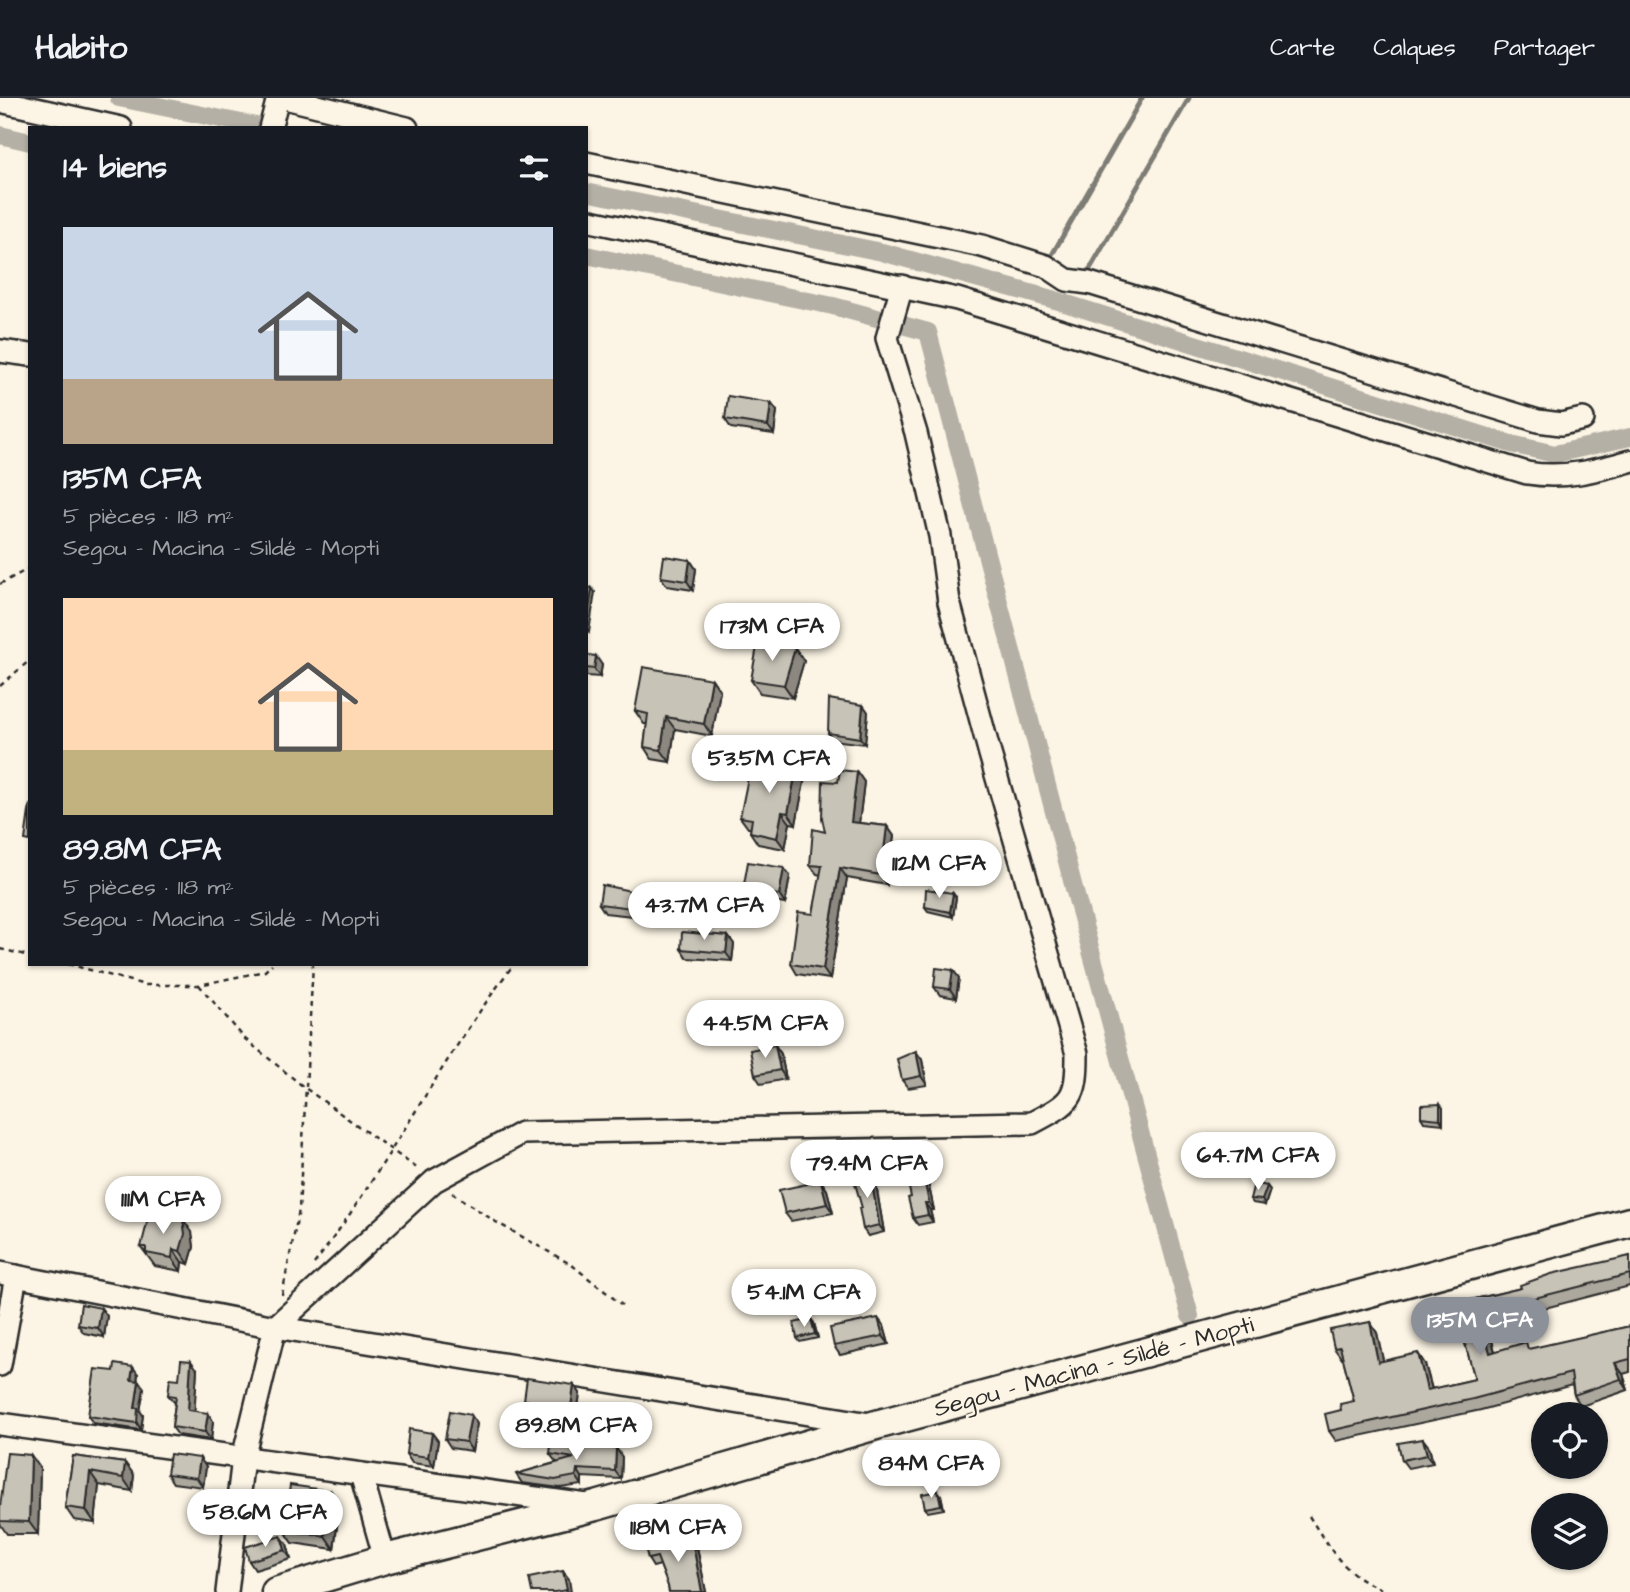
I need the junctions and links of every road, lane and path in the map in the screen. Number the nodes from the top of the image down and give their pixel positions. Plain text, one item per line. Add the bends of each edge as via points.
1 (0, 101) edge
2 (279, 101) edge
3 (92, 124) edge
4 (271, 126) edge
5 (398, 126) edge
6 (588, 163) edge
7 (588, 219) edge
8 (899, 294) junction
9 (0, 351) edge
10 (28, 355) edge
11 (1583, 419) dead end
12 (1630, 461) edge
13 (28, 569) edge
14 (0, 584) edge
15 (28, 662) edge
16 (0, 685) edge
17 (0, 949) edge
18 (28, 956) edge
19 (75, 966) edge
20 (270, 966) edge
21 (313, 966) edge
22 (513, 966) edge
23 (199, 985) junction
24 (305, 1088) junction
25 (393, 1151) junction
26 (434, 1181) junction
27 (1630, 1222) edge
28 (307, 1273) dead end
29 (8, 1275) edge
30 (290, 1293) dead end
31 (282, 1296) dead end
32 (622, 1305) dead end
33 (270, 1326) junction
34 (0, 1365) edge
35 (0, 1424) edge
36 (876, 1425) junction
37 (243, 1458) junction
38 (361, 1474) junction
39 (596, 1506) junction
40 (1309, 1516) dead end
41 (385, 1559) junction
42 (227, 1592) edge
43 (276, 1592) edge
44 (1389, 1592) edge

1 - 3 street
2 - 4 street
2 - 5 street
6 - 11 street via 982,246 1046,267 1067,281 1089,283 1538,421 1561,424
7 - 8 street
8 - 12 street via 957,299 1527,473 1566,476
8 - 26 street via 887,338 916,433 952,614 1077,1054 1077,1087 1063,1107 1032,1123 522,1133
9 - 10 street
13 - 14 path
15 - 16 path
17 - 18 path
19 - 23 path via 145,985
20 - 23 path via 265,971
21 - 24 path
22 - 25 path via 430,1083
23 - 24 path via 245,1039
24 - 25 path
24 - 31 path via 299,1210
25 - 26 path
25 - 28 path
26 - 32 path via 572,1265
26 - 33 street
27 - 36 main road, Segou - Macina - Sildé - Mopti
29 - 33 street
29 - 34 street
30 - 33 path
33 - 36 street
33 - 37 street
35 - 37 street
36 - 39 main road, Segou - Macina - Sildé - Mopti
37 - 38 street
37 - 42 street
38 - 39 street
38 - 41 street
39 - 41 main road, Segou - Macina - Sildé - Mopti
40 - 44 path via 1337,1560 1364,1583
41 - 43 main road, Segou - Macina - Sildé - Mopti

